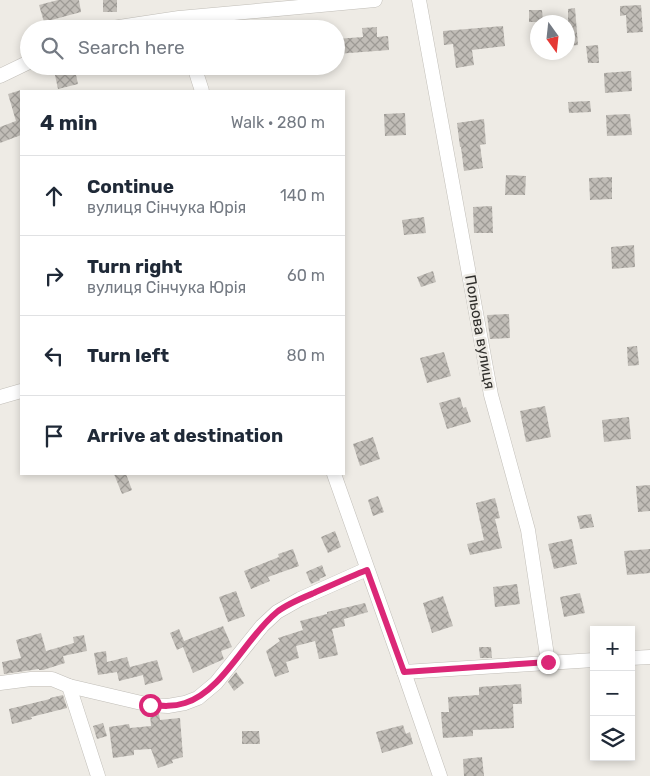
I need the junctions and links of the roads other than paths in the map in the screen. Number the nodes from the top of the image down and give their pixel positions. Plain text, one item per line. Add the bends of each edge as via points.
1 (376, 0) edge
2 (419, 0) edge
3 (206, 20) edge
4 (20, 66) edge
5 (197, 75) edge
6 (0, 76) edge
7 (202, 90) edge
8 (20, 391) edge
9 (0, 397) edge
10 (334, 475) edge
11 (367, 570) junction
12 (650, 657) edge
13 (635, 658) edge
14 (590, 660) edge
15 (548, 662) junction
16 (404, 672) junction
17 (0, 683) edge
18 (69, 686) junction
19 (98, 776) edge
20 (440, 776) edge

1 - 3 street
2 - 15 street, Польова вулиця via 491,395 528,530
4 - 6 street
5 - 7 street
8 - 9 street
10 - 11 street
11 - 16 street
11 - 18 street via 278,612 262,626 216,683 198,698 168,706 150,705
12 - 13 street
14 - 15 street
15 - 16 street
16 - 20 street
17 - 18 street via 52,679
18 - 19 street

